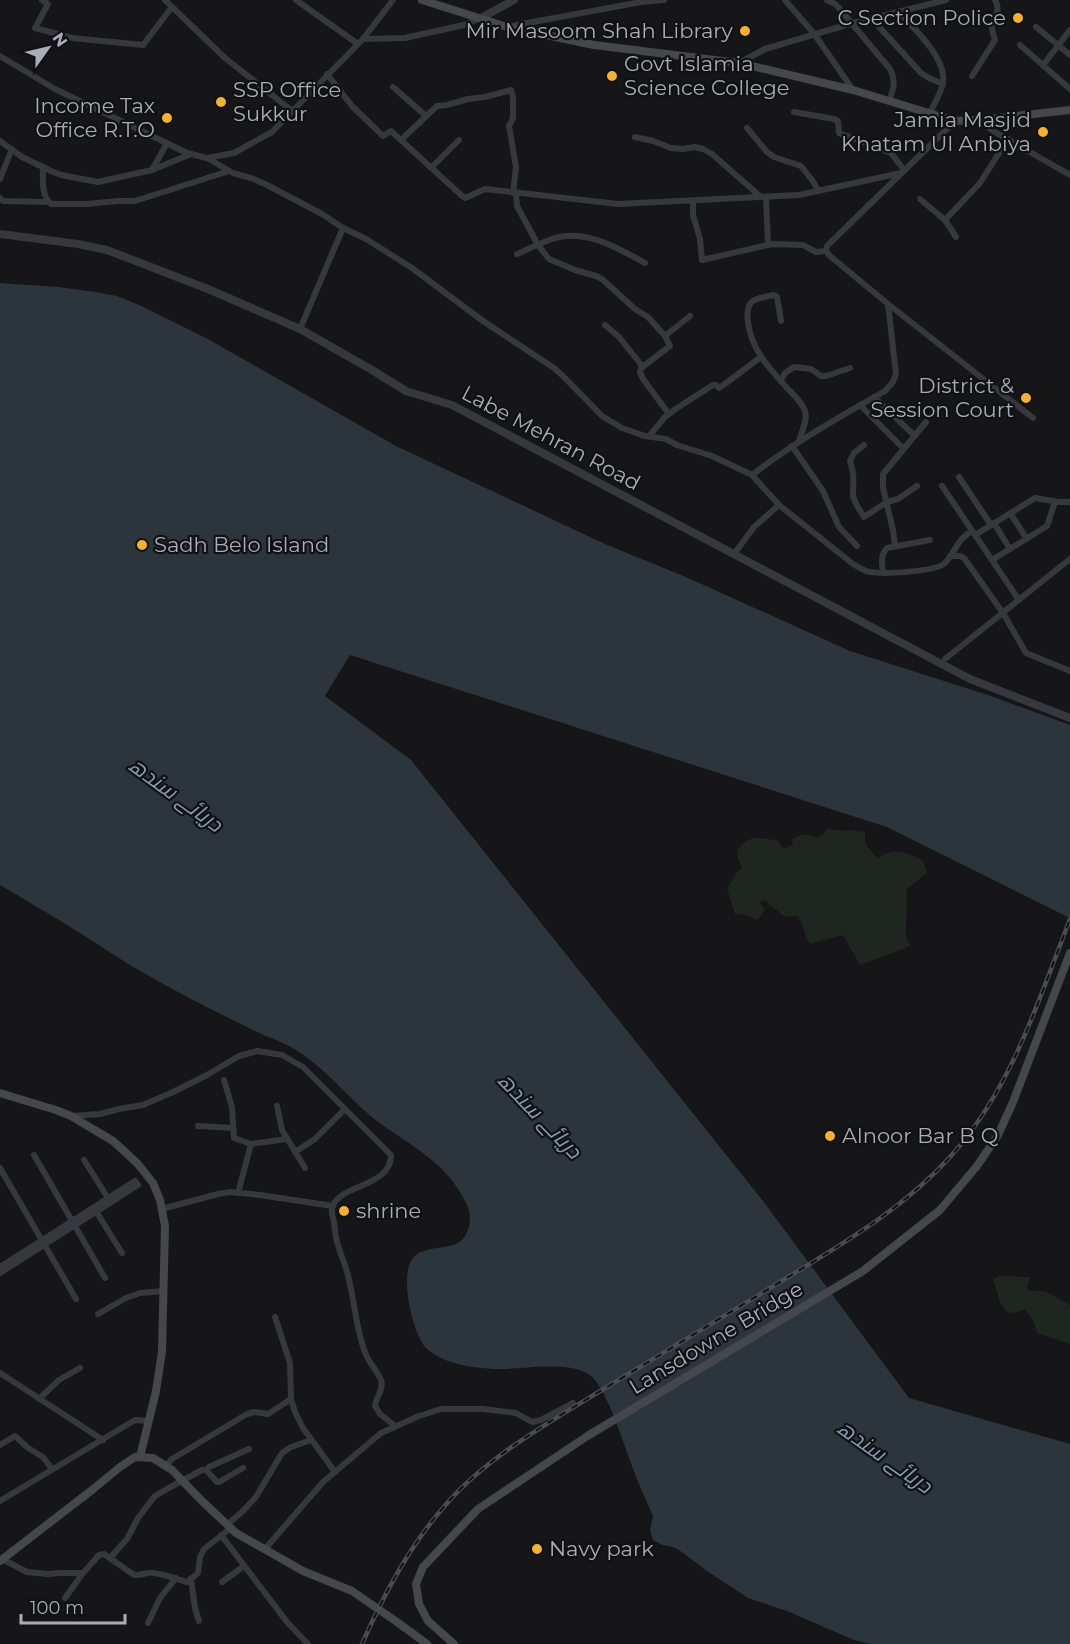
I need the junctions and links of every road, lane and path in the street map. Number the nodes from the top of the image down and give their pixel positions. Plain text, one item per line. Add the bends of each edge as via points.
1 (42, 0) edge
2 (165, 0) edge
3 (296, 0) edge
4 (393, 0) edge
5 (422, 0) edge
6 (514, 0) edge
7 (664, 0) edge
8 (787, 0) edge
9 (827, 0) edge
10 (836, 0) edge
11 (912, 0) edge
12 (946, 0) edge
13 (995, 0) edge
14 (172, 7) junction
15 (919, 7) junction
16 (840, 8) junction
17 (899, 12) junction
18 (482, 18) junction
19 (872, 19) junction
20 (853, 23) junction
21 (507, 27) junction
22 (1036, 27) dead end
23 (1070, 30) edge
24 (815, 35) junction
25 (360, 41) junction
26 (1020, 45) dead end
27 (1058, 45) junction
28 (1070, 54) edge
29 (0, 56) edge
30 (739, 63) junction
31 (1043, 65) junction
32 (327, 75) junction
33 (972, 76) dead end
34 (943, 84) junction
35 (393, 87) dead end
36 (1070, 89) edge
37 (853, 90) junction
38 (889, 101) junction
39 (291, 110) junction
40 (1070, 110) edge
41 (795, 112) dead end
42 (930, 113) junction
43 (426, 116) junction
44 (979, 119) junction
45 (955, 121) junction
46 (747, 128) dead end
47 (635, 137) dead end
48 (1008, 139) junction
49 (401, 140) junction
50 (459, 140) dead end
51 (0, 141) edge
52 (167, 143) junction
53 (12, 149) junction
54 (191, 154) junction
55 (207, 158) junction
56 (43, 167) junction
57 (431, 168) junction
58 (152, 170) junction
59 (229, 171) junction
60 (902, 172) junction
61 (1070, 175) edge
62 (0, 178) edge
63 (819, 191) junction
64 (514, 193) junction
65 (763, 197) junction
66 (0, 198) edge
67 (920, 199) dead end
68 (693, 201) junction
69 (48, 202) junction
70 (945, 220) junction
71 (343, 228) junction
72 (0, 234) edge
73 (957, 237) dead end
74 (538, 245) junction
75 (768, 245) junction
76 (826, 251) junction
77 (517, 254) dead end
78 (645, 263) dead end
79 (888, 304) junction
80 (690, 316) dead end
81 (781, 321) dead end
82 (606, 325) dead end
83 (300, 329) junction
84 (665, 336) junction
85 (761, 357) junction
86 (643, 367) junction
87 (850, 369) dead end
88 (781, 380) junction
89 (874, 397) junction
90 (860, 405) junction
91 (669, 414) junction
92 (1033, 418) dead end
93 (926, 422) dead end
94 (649, 436) junction
95 (915, 436) junction
96 (799, 442) junction
97 (792, 446) junction
98 (864, 446) dead end
99 (904, 449) junction
100 (752, 475) junction
101 (959, 477) dead end
102 (917, 486) dead end
103 (942, 486) dead end
104 (887, 502) junction
105 (1055, 502) junction
106 (1070, 502) edge
107 (779, 505) junction
108 (1010, 513) junction
109 (992, 524) junction
110 (974, 533) junction
111 (1027, 539) junction
112 (930, 540) dead end
113 (857, 546) dead end
114 (895, 546) junction
115 (1010, 549) junction
116 (734, 555) junction
117 (950, 556) junction
118 (1070, 559) edge
119 (992, 560) junction
120 (883, 573) junction
121 (1019, 600) junction
122 (1003, 613) junction
123 (945, 659) dead end
124 (1070, 671) edge
125 (1070, 718) edge
126 (1070, 953) edge
127 (224, 1080) dead end
128 (0, 1093) edge
129 (277, 1106) dead end
130 (345, 1108) junction
131 (71, 1116) junction
132 (198, 1126) dead end
133 (233, 1128) junction
134 (287, 1139) junction
135 (251, 1144) junction
136 (295, 1152) junction
137 (34, 1155) dead end
138 (84, 1160) dead end
139 (0, 1168) edge
140 (305, 1168) dead end
141 (238, 1193) junction
142 (108, 1198) junction
143 (333, 1206) junction
144 (95, 1209) junction
145 (162, 1209) junction
146 (73, 1223) junction
147 (44, 1242) junction
148 (122, 1253) dead end
149 (0, 1267) edge
150 (0, 1273) edge
151 (105, 1278) dead end
152 (164, 1291) junction
153 (76, 1299) dead end
154 (98, 1314) dead end
155 (274, 1317) dead end
156 (80, 1368) dead end
157 (0, 1373) edge
158 (39, 1399) junction
159 (291, 1399) junction
160 (573, 1403) dead end
161 (148, 1420) junction
162 (396, 1426) junction
163 (103, 1440) junction
164 (311, 1440) junction
165 (0, 1445) edge
166 (249, 1449) dead end
167 (140, 1457) junction
168 (166, 1466) junction
169 (243, 1468) dead end
170 (52, 1469) junction
171 (206, 1470) junction
172 (335, 1472) junction
173 (183, 1480) junction
174 (0, 1501) edge
175 (229, 1526) junction
176 (221, 1535) junction
177 (265, 1549) junction
178 (110, 1558) junction
179 (1, 1560) edge
180 (244, 1566) junction
181 (83, 1573) junction
182 (176, 1578) junction
183 (191, 1579) junction
184 (222, 1582) dead end
185 (65, 1598) dead end
186 (199, 1620) dead end
187 (148, 1623) dead end
188 (308, 1644) edge
189 (427, 1644) edge
190 (454, 1644) edge

1 - 14 street via 48,4 35,28 72,38 143,45
2 - 14 street
3 - 25 street
4 - 25 street
5 - 18 main road
6 - 18 street
7 - 21 street
8 - 24 street
9 - 16 street
10 - 16 street
11 - 15 street
12 - 15 street
13 - 33 street via 995,40
14 - 39 street via 225,58
15 - 17 street
16 - 20 street
17 - 19 street
17 - 34 street via 935,53
18 - 21 main road
18 - 25 street via 405,38
19 - 20 street
19 - 34 street via 921,73
20 - 24 street
20 - 38 street via 890,69 894,78
21 - 30 main road via 594,45
22 - 27 street
23 - 27 street
24 - 30 street via 765,49
24 - 37 street
25 - 32 street
26 - 31 street
27 - 28 street
27 - 31 street
29 - 52 street via 55,89
30 - 37 main road
31 - 36 street
32 - 39 street
32 - 49 street via 383,136 391,131
34 - 42 street
35 - 43 street
37 - 38 main road
38 - 42 main road
39 - 55 street via 272,132 253,143 234,153
40 - 44 main road
41 - 60 street via 838,121 839,133 891,153
42 - 45 main road
43 - 49 street
43 - 64 street via 437,106 511,90 513,118 509,126 516,167
44 - 45 main road
44 - 48 street
45 - 60 street
46 - 63 street via 774,157 801,166
47 - 65 street via 676,149 703,149
48 - 61 street
48 - 70 street via 980,183
49 - 57 street
50 - 57 street
51 - 53 street
52 - 54 street
52 - 58 street
53 - 56 street
53 - 62 street
54 - 55 street
54 - 58 street
55 - 59 street
56 - 58 street via 98,182
56 - 69 street
57 - 64 street via 465,198 484,189
59 - 69 street via 135,201
59 - 71 street via 267,185
60 - 63 street
60 - 76 street
63 - 65 street
64 - 68 street via 618,204
64 - 74 street
65 - 68 street
65 - 75 street
66 - 69 street
67 - 70 street
68 - 75 street via 702,260
70 - 73 street
71 - 83 street
71 - 94 street via 412,268 554,368 602,416 622,428
72 - 83 street, Labe Mehran Road via 107,250
74 - 77 street
74 - 78 street via 562,237 587,238
74 - 84 street via 549,258 602,279
75 - 76 street via 789,243 816,252
76 - 79 street
79 - 89 street via 896,374 885,391
79 - 92 street
80 - 84 street
81 - 85 street via 774,295 750,302 749,328
82 - 86 street
83 - 116 street, Labe Mehran Road via 406,391 452,405
84 - 86 street via 670,346
85 - 88 street
85 - 91 street via 719,388 713,385
86 - 91 street via 643,379
87 - 88 street via 820,376 812,369 794,367
88 - 96 street via 806,412
89 - 90 street
89 - 95 street
90 - 96 street
90 - 99 street
91 - 94 street
93 - 95 street
94 - 100 street via 712,456
95 - 99 street
96 - 97 street
97 - 100 street
97 - 113 street via 823,491 839,527
98 - 104 street via 850,461 855,503 864,517
99 - 104 street via 883,474
100 - 107 street
101 - 109 street
102 - 104 street
103 - 110 street
104 - 114 street
105 - 106 street
105 - 108 street via 1035,498
105 - 111 street via 1047,526
107 - 116 street via 754,527
107 - 120 street via 853,564
108 - 109 street
108 - 111 street
109 - 110 street
109 - 115 street
110 - 117 street via 959,541
110 - 119 street
111 - 115 street
112 - 114 street
114 - 120 street via 883,552
115 - 119 street
116 - 125 street, Labe Mehran Road via 970,679
117 - 120 street via 935,568
117 - 122 street via 964,558
118 - 121 street
119 - 121 street
121 - 122 street
122 - 123 street
122 - 124 street via 1026,653
126 - 190 main road, Lansdowne Bridge via 998,1135 940,1210 863,1271 589,1435 478,1509 423,1567 416,1584 419,1604 428,1621
127 - 133 street
128 - 131 main road
129 - 134 street
130 - 131 street via 303,1066 282,1055 257,1051 239,1056 143,1105
130 - 136 street via 315,1139
130 - 143 street via 391,1155 391,1160 378,1177 346,1193
131 - 145 main road via 113,1141 137,1163 153,1183
132 - 133 street
133 - 135 street via 234,1138
134 - 135 street
134 - 136 street
135 - 141 street
136 - 140 street
137 - 146 street
138 - 142 street
139 - 147 street
141 - 143 street
141 - 145 street via 218,1194
142 - 144 street
142 - 144 street via 135,1181 138,1185
143 - 162 street via 337,1243 350,1280 365,1355 382,1382 375,1406
144 - 146 street
144 - 148 street
145 - 152 main road
146 - 147 street
146 - 151 street
147 - 149 street
147 - 150 street
147 - 153 street
152 - 154 street via 140,1293
152 - 161 main road via 162,1352
155 - 159 street via 290,1363
156 - 158 street via 59,1380
157 - 158 street
158 - 163 street
159 - 164 street
159 - 168 street via 268,1414 247,1414
160 - 162 street via 536,1421 516,1413 441,1409
161 - 163 street via 135,1420
161 - 167 main road
162 - 172 street via 381,1433
163 - 170 street
164 - 172 street
164 - 175 street via 282,1453 255,1497
165 - 170 street via 15,1436 44,1457
166 - 171 street
167 - 168 main road via 153,1458
167 - 179 main road via 120,1467
168 - 173 main road
169 - 171 street via 219,1482
170 - 174 street
171 - 173 street
172 - 177 street
173 - 175 main road
173 - 178 street via 155,1496
175 - 176 street
175 - 177 main road
176 - 180 street
176 - 183 street via 204,1549 198,1573
177 - 189 main road via 352,1591
178 - 181 street via 99,1556
178 - 182 street via 134,1575 149,1572
179 - 181 street via 27,1572
180 - 184 street
180 - 188 street via 286,1622
181 - 185 street
182 - 183 street via 187,1582
182 - 187 street via 160,1598
183 - 186 street

